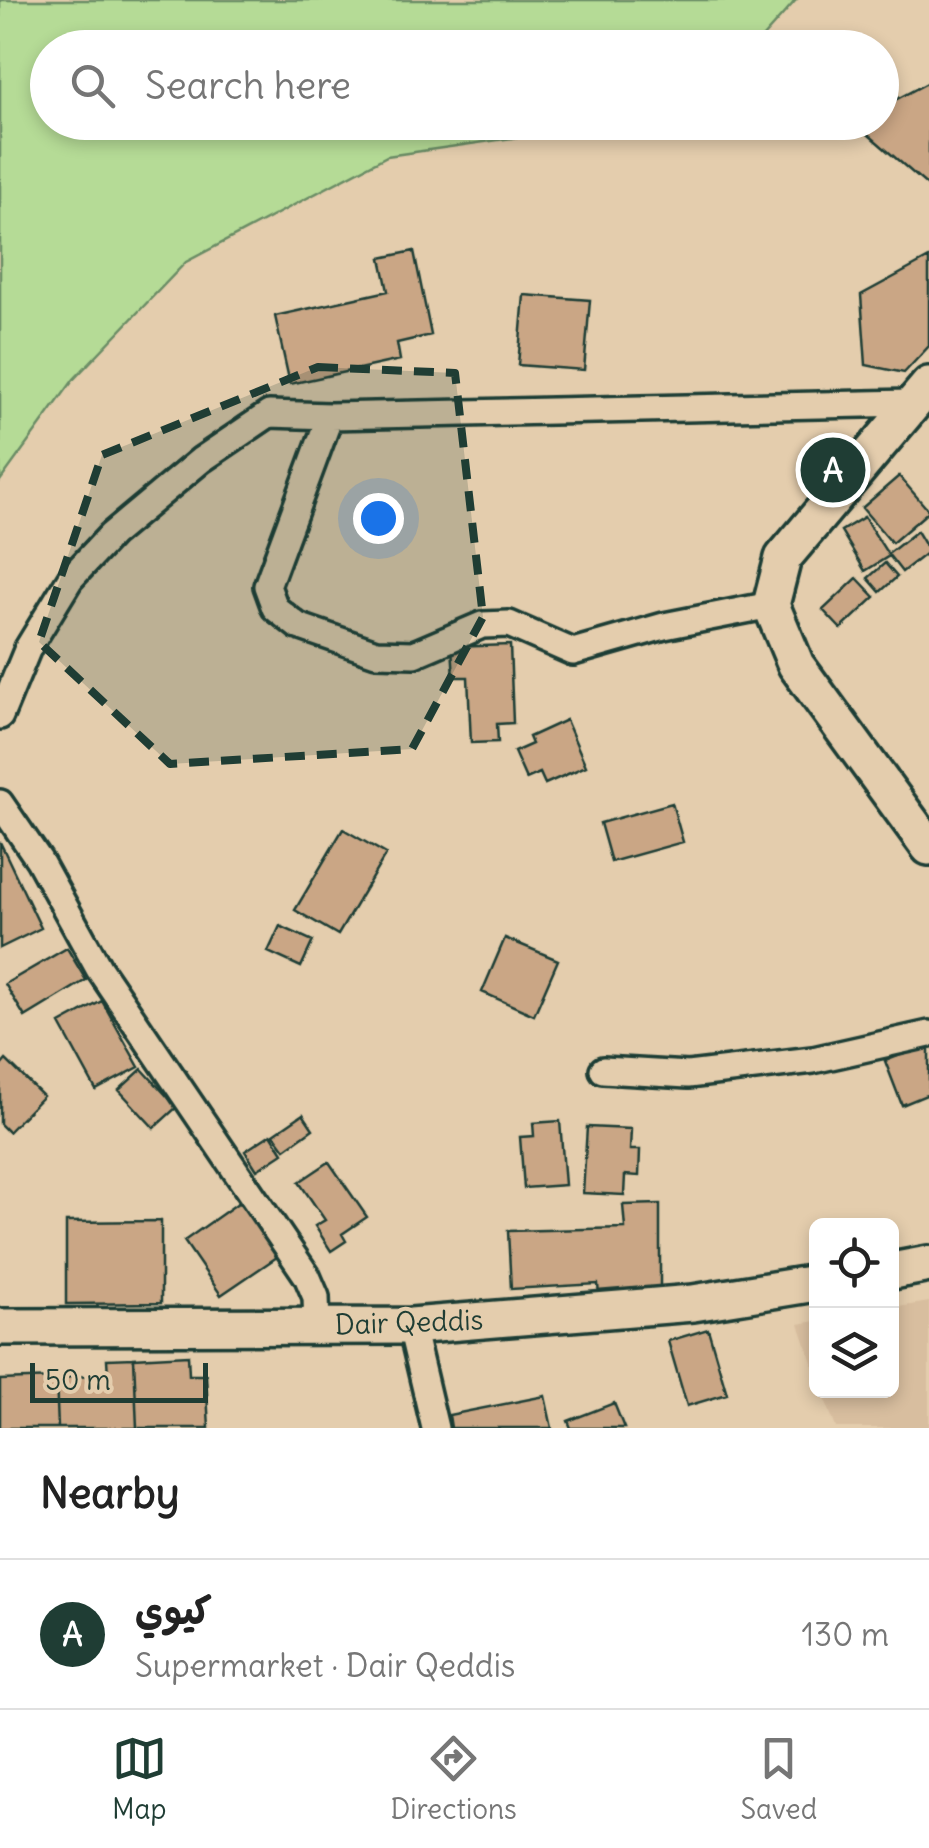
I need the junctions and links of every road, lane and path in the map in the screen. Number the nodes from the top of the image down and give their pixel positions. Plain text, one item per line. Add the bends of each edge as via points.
1 (919, 394) edge
2 (330, 416) junction
3 (770, 606) junction
4 (0, 716) edge
5 (0, 803) edge
6 (929, 847) edge
7 (929, 1034) edge
8 (603, 1070) dead end
9 (929, 1264) edge
10 (899, 1269) edge
11 (809, 1284) edge
12 (317, 1326) junction
13 (411, 1326) junction
14 (0, 1327) edge
15 (435, 1428) edge

1 - 2 street
1 - 3 main road via 783,558
2 - 3 street via 267,586 275,608 298,626 376,653 414,654 482,624 509,624 573,652
2 - 4 street via 269,414 111,536 70,578 28,648
3 - 6 main road via 796,665
5 - 12 street via 99,969 307,1276
7 - 8 street via 813,1060 688,1075
9 - 10 main road
11 - 13 main road, Dair Qeddis via 693,1303
12 - 13 main road, Dair Qeddis
12 - 14 main road, Dair Qeddis
13 - 15 street

